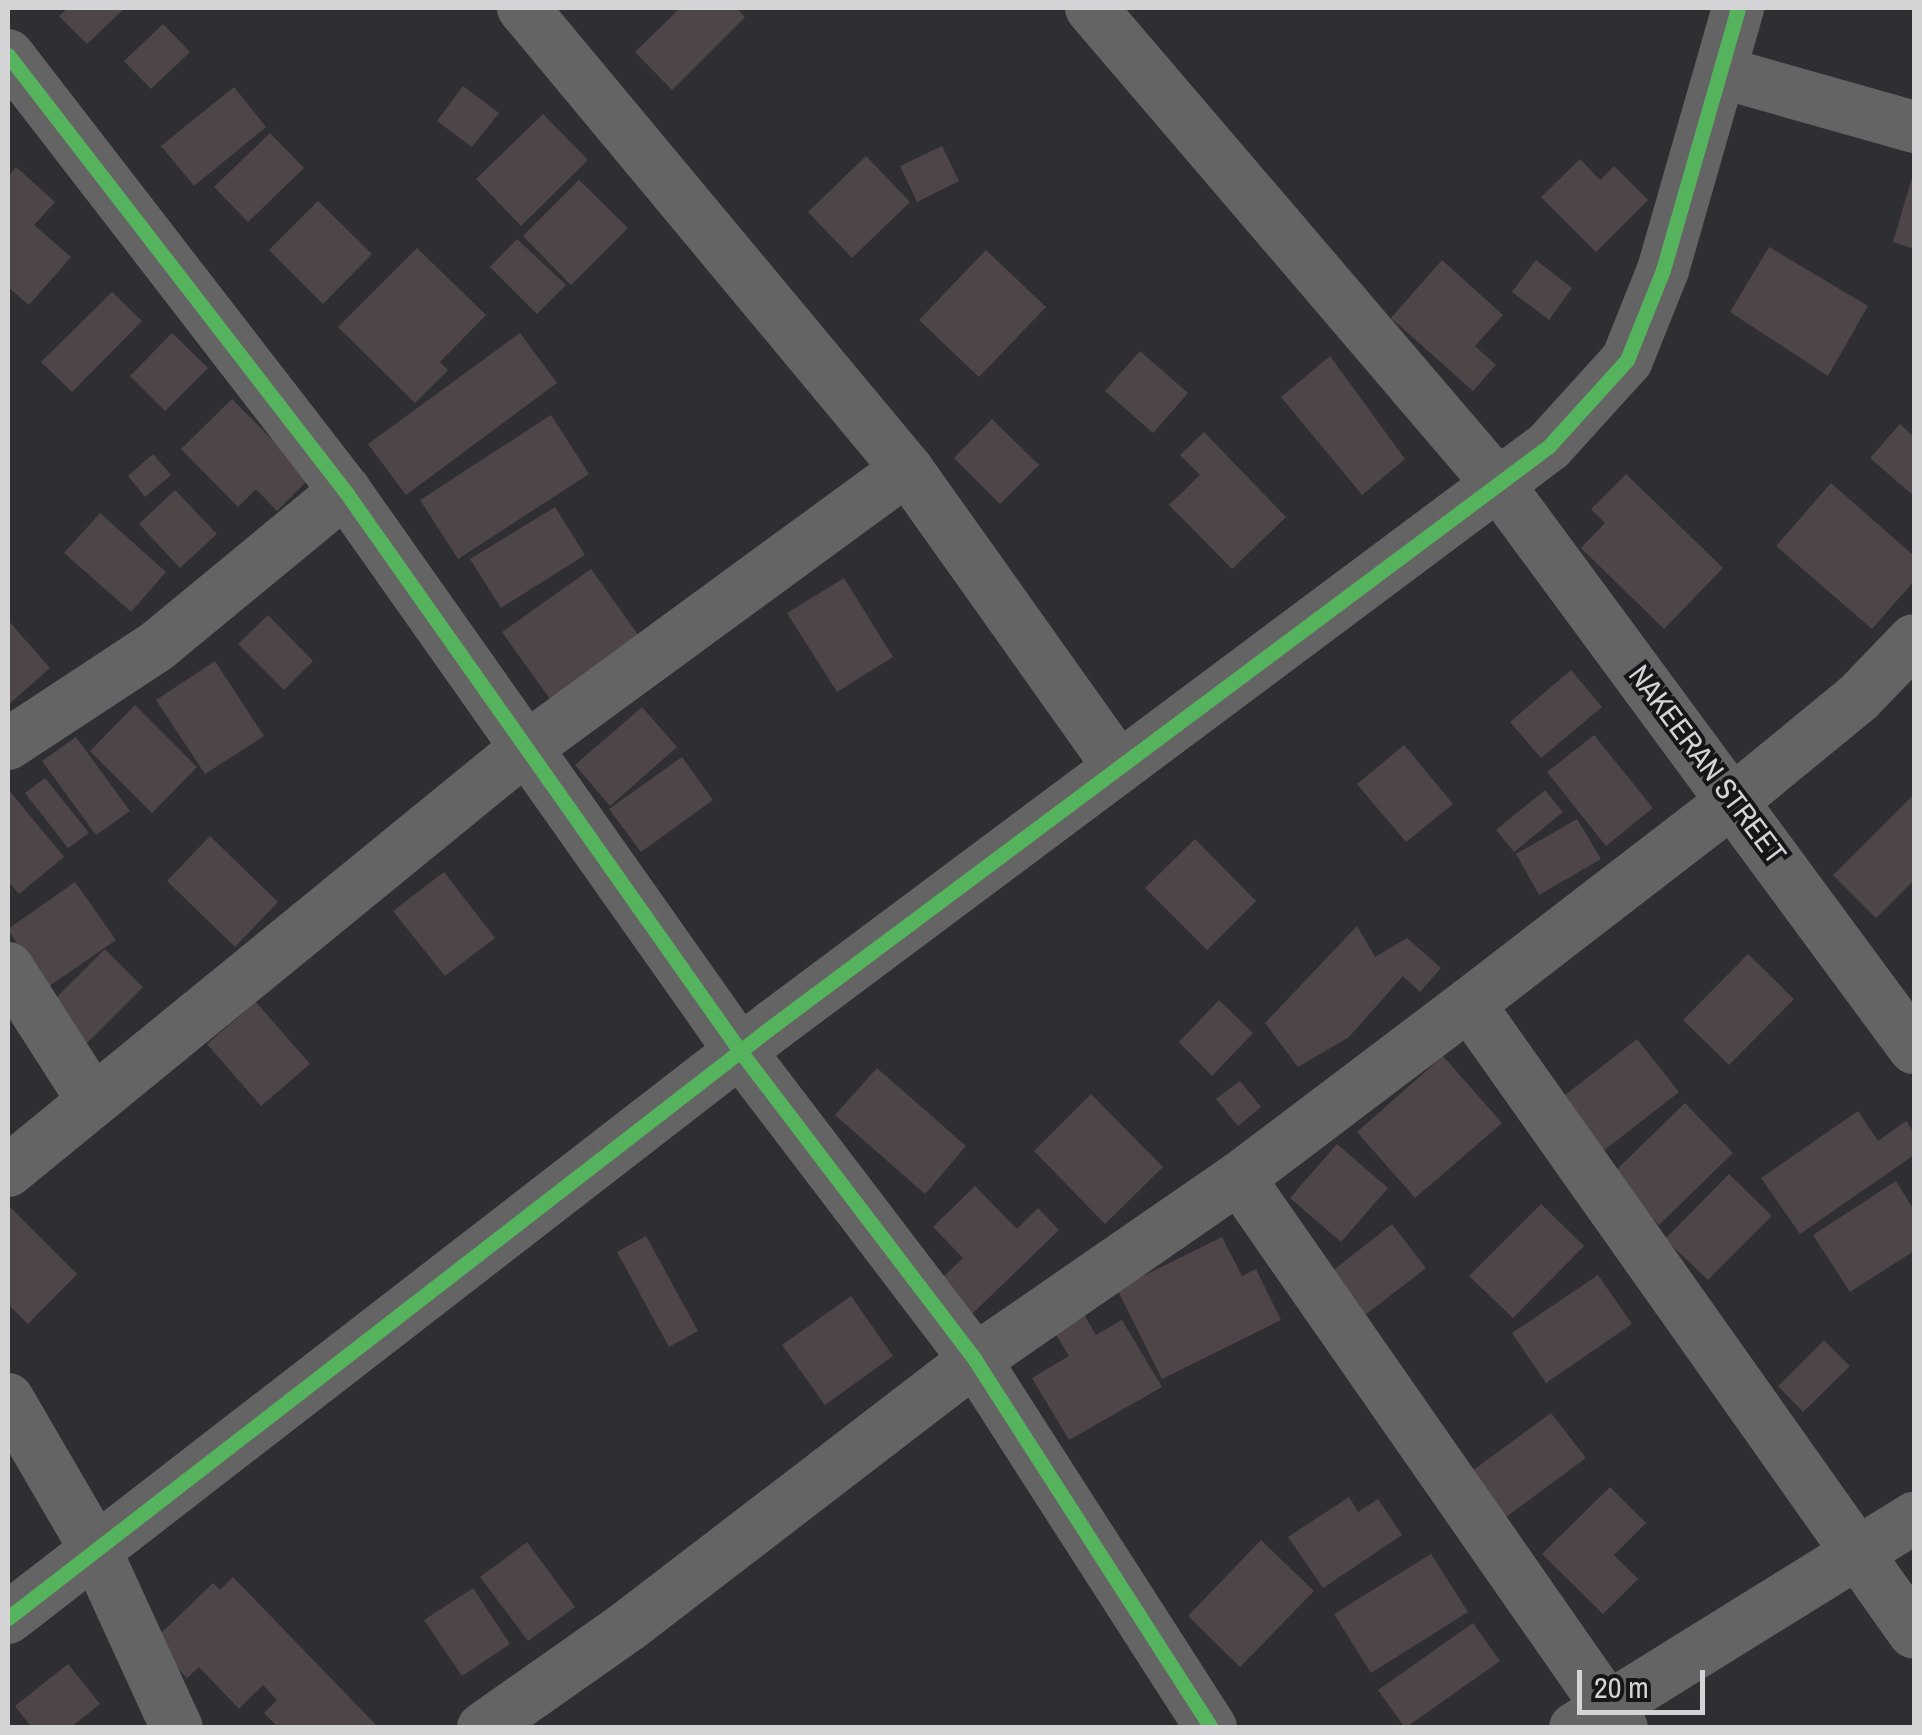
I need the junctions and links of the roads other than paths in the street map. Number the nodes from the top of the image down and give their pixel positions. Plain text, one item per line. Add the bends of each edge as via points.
1 (524, 8) edge
2 (1091, 8) edge
3 (1738, 8) edge
4 (8, 54) edge
5 (1720, 72) junction
6 (1914, 128) edge
7 (908, 469) junction
8 (1498, 484) junction
9 (345, 490) junction
10 (1914, 640) edge
11 (8, 744) edge
12 (526, 748) junction
13 (1119, 767) junction
14 (1735, 800) junction
15 (8, 968) edge
16 (1470, 1004) junction
17 (1914, 1048) edge
18 (740, 1051) junction
19 (93, 1101) junction
20 (8, 1171) edge
21 (1240, 1178) junction
22 (974, 1360) junction
23 (8, 1399) edge
24 (1914, 1518) edge
25 (94, 1548) junction
26 (1858, 1553) junction
27 (8, 1618) edge
28 (1914, 1632) edge
29 (517, 1718) edge
30 (1602, 1721) edge
31 (177, 1728) edge
32 (1210, 1728) edge

1 - 7 street
2 - 8 street, NAKEERAN STREET
3 - 5 street
4 - 9 street
5 - 6 street
5 - 8 street via 1663,270 1628,360 1588,410
7 - 12 street
7 - 13 street
8 - 13 street
8 - 14 street, NAKEERAN STREET
9 - 11 street via 157,646
9 - 12 street
10 - 14 street via 1858,697
12 - 18 street
12 - 19 street
13 - 18 street
14 - 16 street
14 - 17 street, NAKEERAN STREET
15 - 19 street
16 - 21 street
16 - 26 street
18 - 22 street
18 - 25 street
19 - 20 street
21 - 22 street
21 - 30 street
22 - 29 street
22 - 32 street
23 - 25 street
24 - 26 street
25 - 27 street
25 - 31 street
26 - 28 street
26 - 30 street

